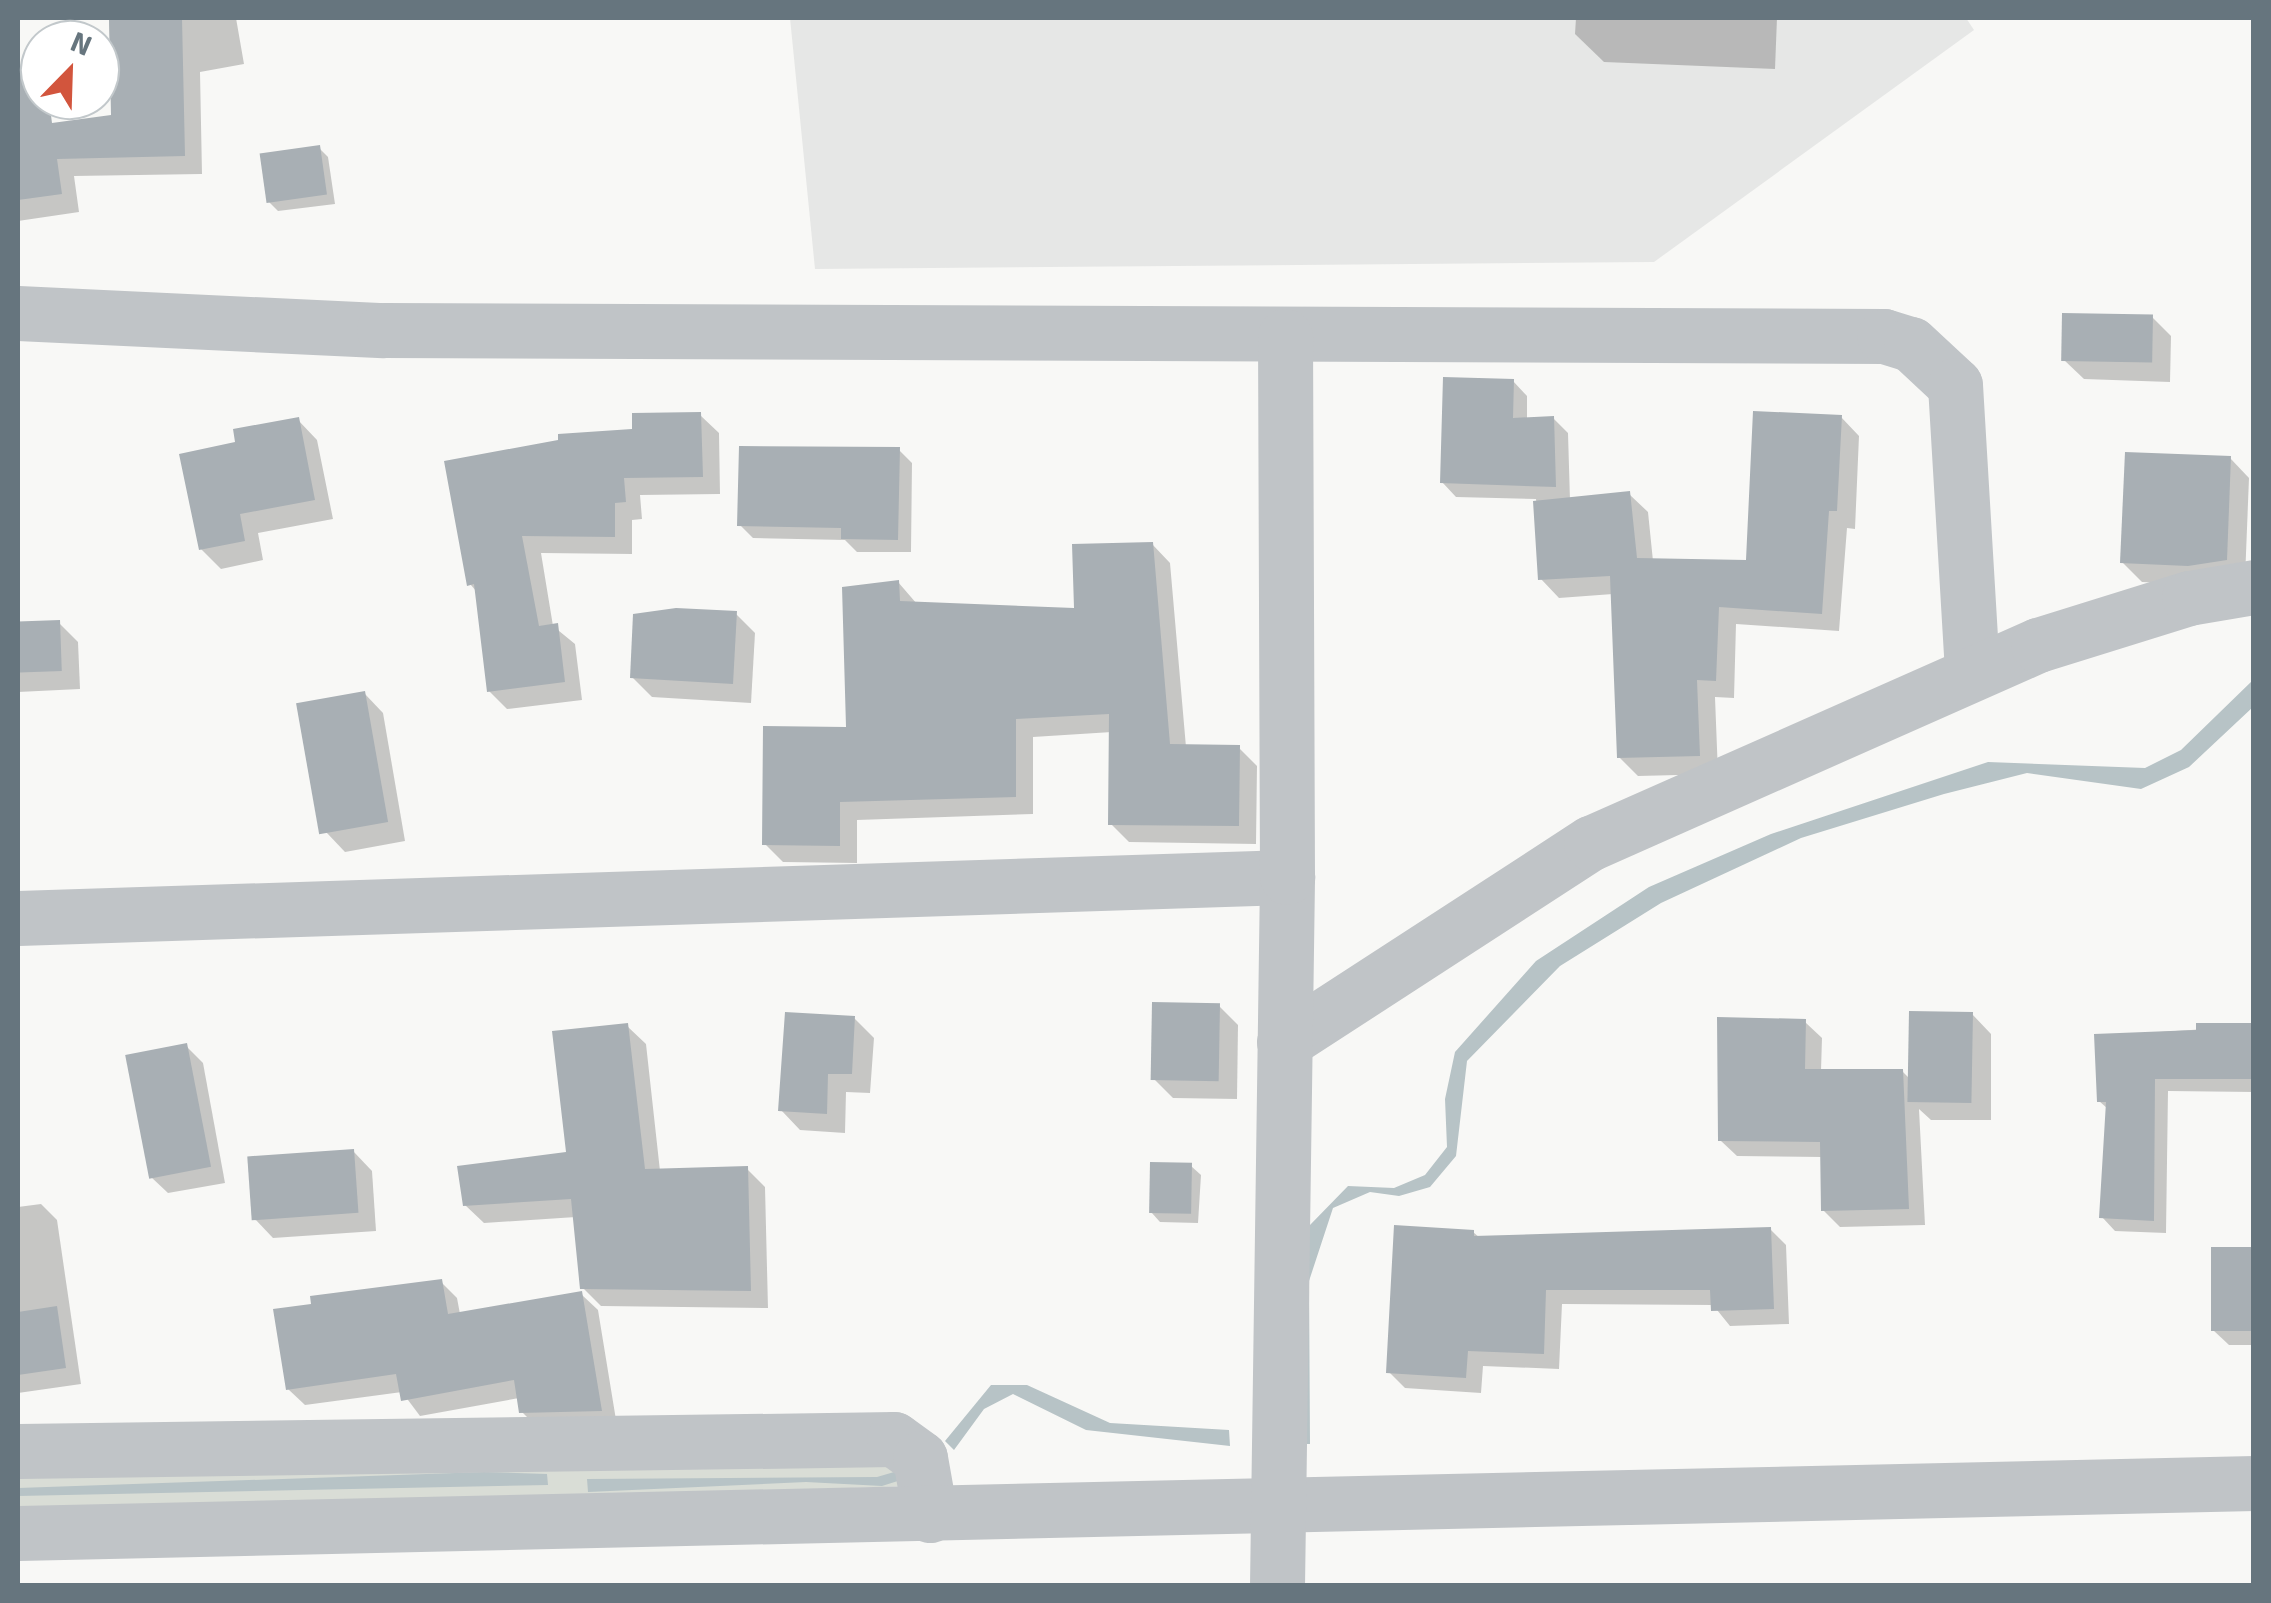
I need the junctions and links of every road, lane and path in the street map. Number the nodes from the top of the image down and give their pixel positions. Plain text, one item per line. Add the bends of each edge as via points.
1 (18, 313) edge
2 (1286, 336) junction
3 (2254, 587) edge
4 (1972, 672) junction
5 (1287, 876) junction
6 (18, 918) edge
7 (1284, 1042) junction
8 (18, 1452) edge
9 (2254, 1483) edge
10 (1278, 1505) junction
11 (930, 1514) junction
12 (18, 1533) edge
13 (1277, 1586) edge

1 - 2 street via 384,330
2 - 4 street via 1884,336 1911,344 1956,385
2 - 5 street
3 - 4 street via 2190,598
4 - 7 street via 1591,843
5 - 6 street
5 - 7 street
7 - 10 street
8 - 11 street via 894,1439 920,1458
9 - 10 street
10 - 11 street
10 - 13 street
11 - 12 street

